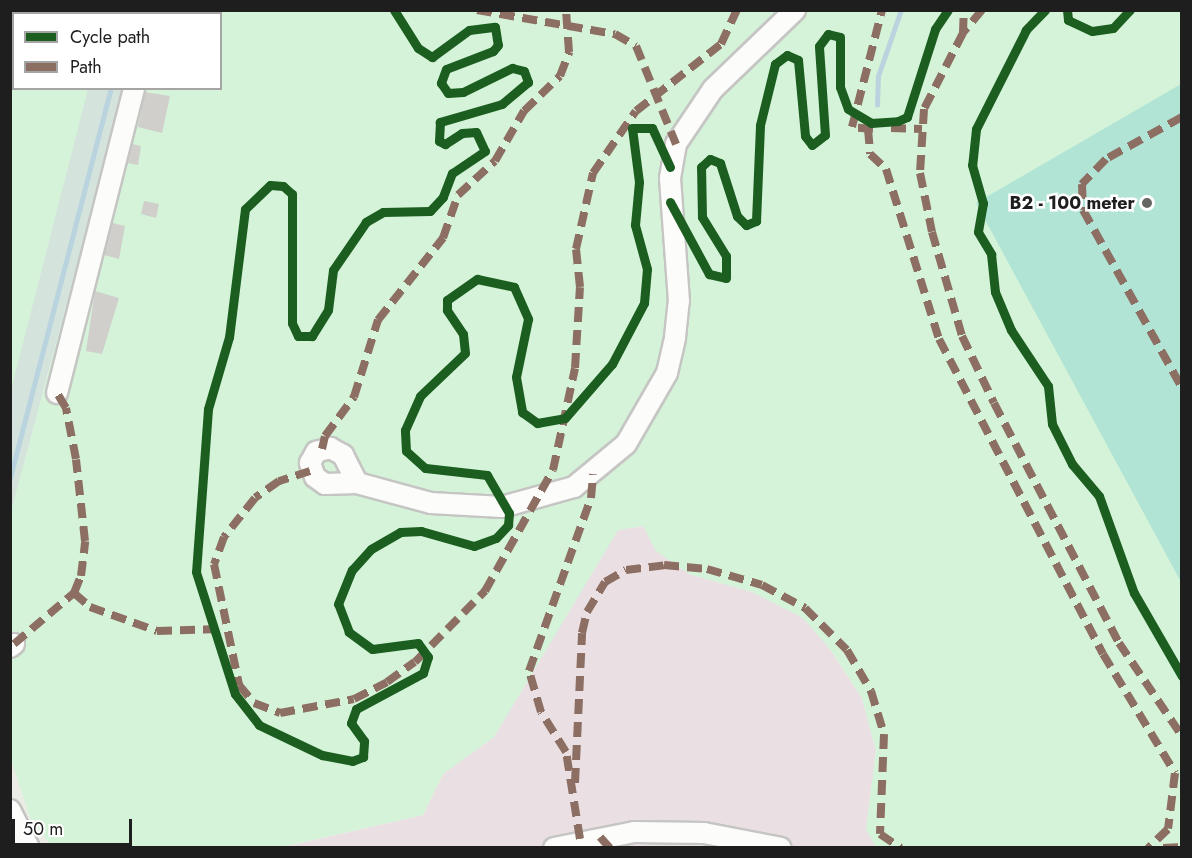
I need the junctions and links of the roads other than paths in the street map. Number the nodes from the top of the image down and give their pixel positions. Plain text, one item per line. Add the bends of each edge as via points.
1 (795, 10) edge
2 (133, 90) edge
3 (57, 393) dead end
4 (357, 483) dead end
5 (10, 810) edge
6 (29, 848) edge
7 (555, 848) edge
8 (781, 848) edge

1 - 4 street via 713,89 676,144 670,178 679,301 675,337 667,373 626,444 574,487 502,507 431,503
2 - 3 street
5 - 6 street
7 - 8 street via 634,832 704,833

